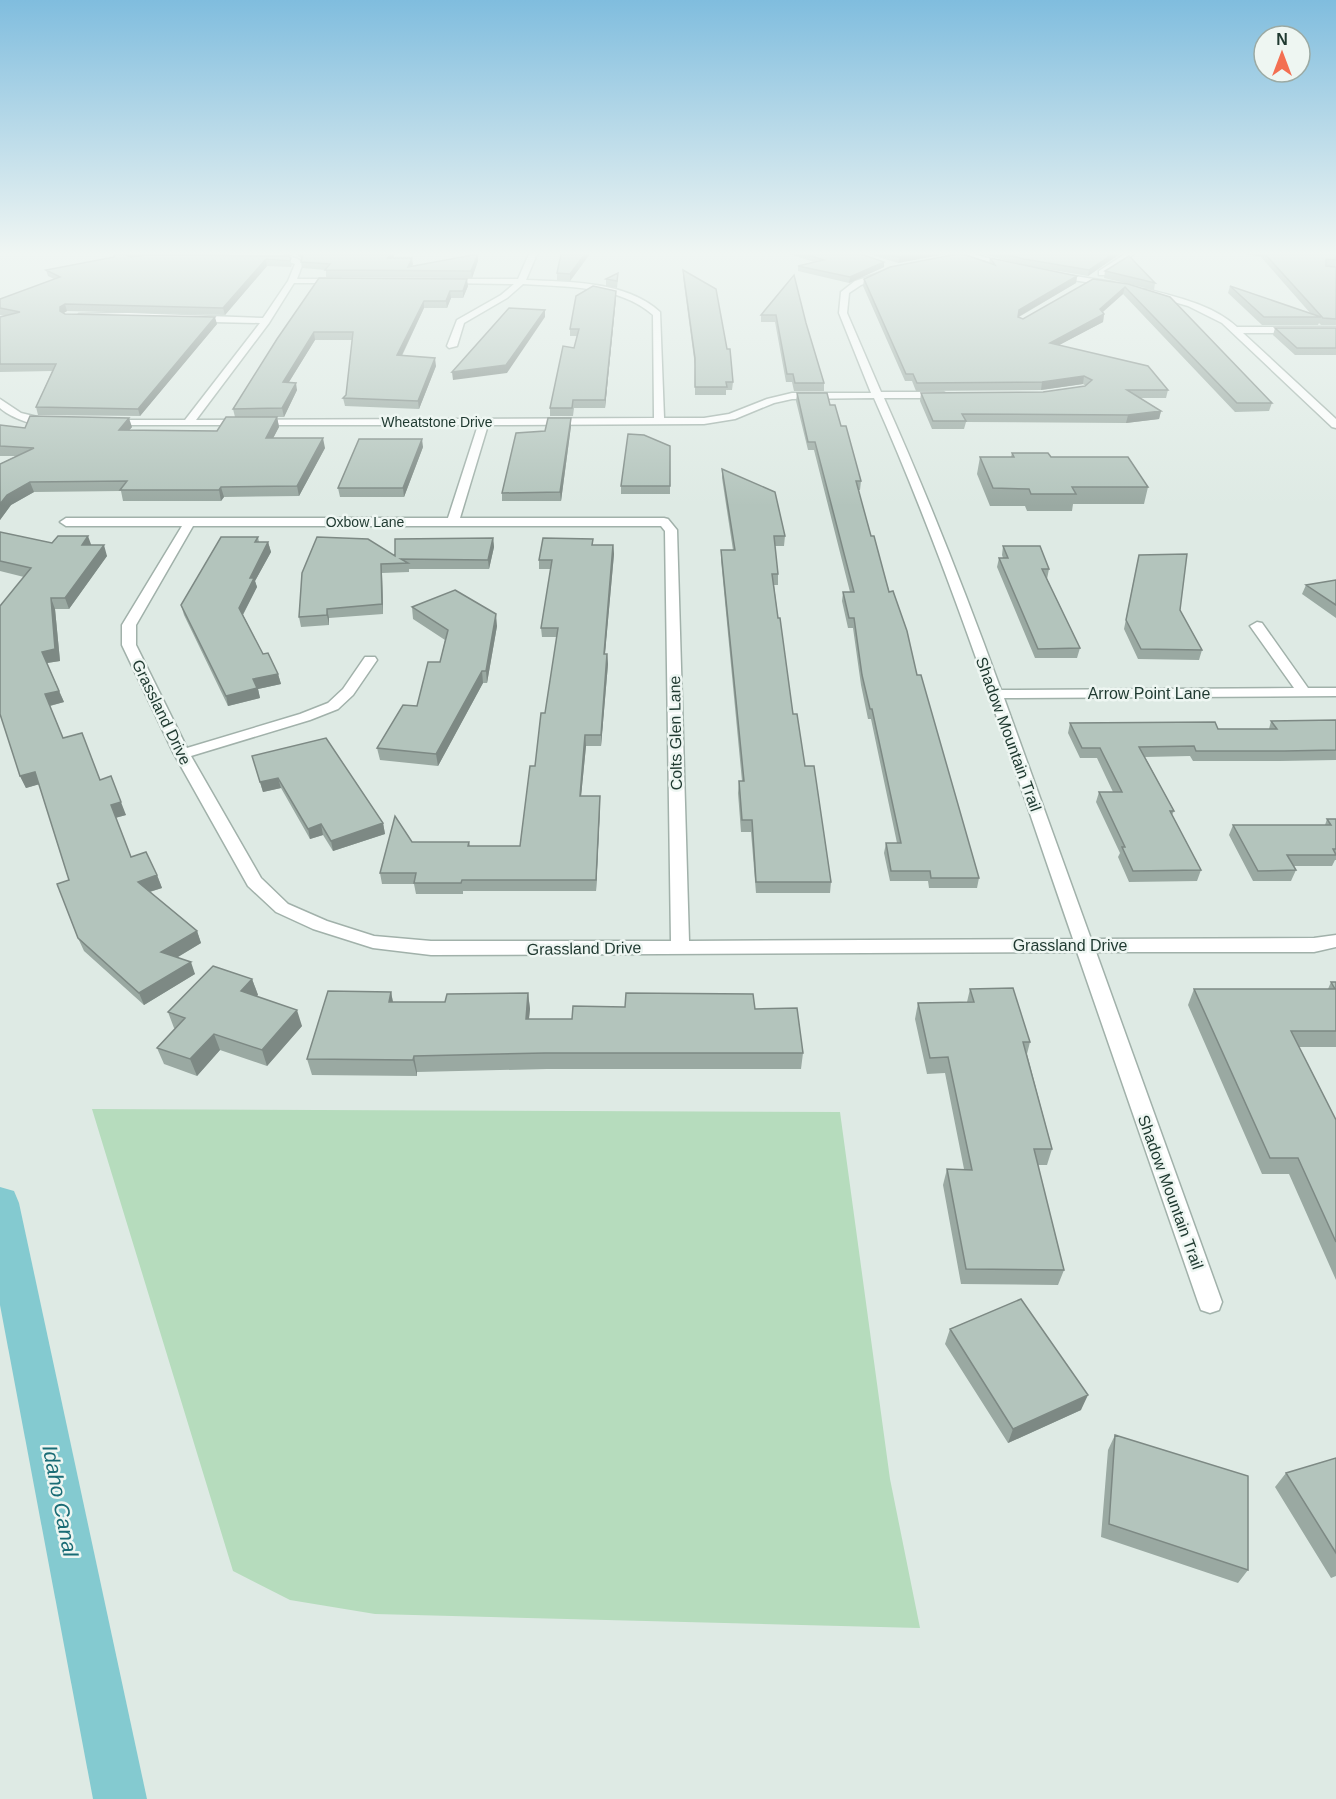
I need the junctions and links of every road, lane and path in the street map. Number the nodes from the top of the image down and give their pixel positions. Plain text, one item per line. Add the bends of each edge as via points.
1 (253, 338) edge
2 (455, 338) edge
3 (657, 338) edge
4 (852, 338) edge
5 (1244, 338) edge
6 (452, 346) dead end
7 (877, 395) junction
8 (951, 395) edge
9 (0, 402) edge
10 (62, 422) edge
11 (189, 422) junction
12 (484, 422) junction
13 (659, 422) junction
14 (95, 423) edge
15 (1336, 425) edge
16 (453, 521) junction
17 (66, 522) dead end
18 (664, 522) joint
19 (189, 523) junction
20 (1257, 626) dead end
21 (370, 660) dead end
22 (1304, 692) junction
23 (1336, 692) edge
24 (995, 694) junction
25 (182, 754) junction
26 (1336, 941) edge
27 (680, 946) junction
28 (1084, 946) junction
29 (1210, 1302) dead end

1 - 11 street
2 - 6 street
3 - 13 street
4 - 7 street, Shadow Mountain Trail
5 - 15 street
7 - 8 street, Wheatstone Drive
7 - 13 street, Wheatstone Drive via 792,396 731,417
7 - 24 street, Shadow Mountain Trail via 950,568
9 - 10 street via 24,419
11 - 12 street, Wheatstone Drive
11 - 14 street, Wheatstone Drive
12 - 13 street, Wheatstone Drive
12 - 16 street
16 - 18 street, Oxbow Lane
16 - 19 street, Oxbow Lane
17 - 19 street, Oxbow Lane
18 - 27 street, Colts Glen Lane via 671,530
19 - 25 street, Grassland Drive via 129,625 129,645
20 - 22 street
21 - 25 street via 348,692 333,705
22 - 23 street, Arrow Point Lane
22 - 24 street, Arrow Point Lane
24 - 28 street, Shadow Mountain Trail
25 - 27 street, Grassland Drive via 254,882 282,908 320,925 373,942 431,948
26 - 28 street, Grassland Drive via 1314,945
27 - 28 street, Grassland Drive
28 - 29 street, Shadow Mountain Trail

